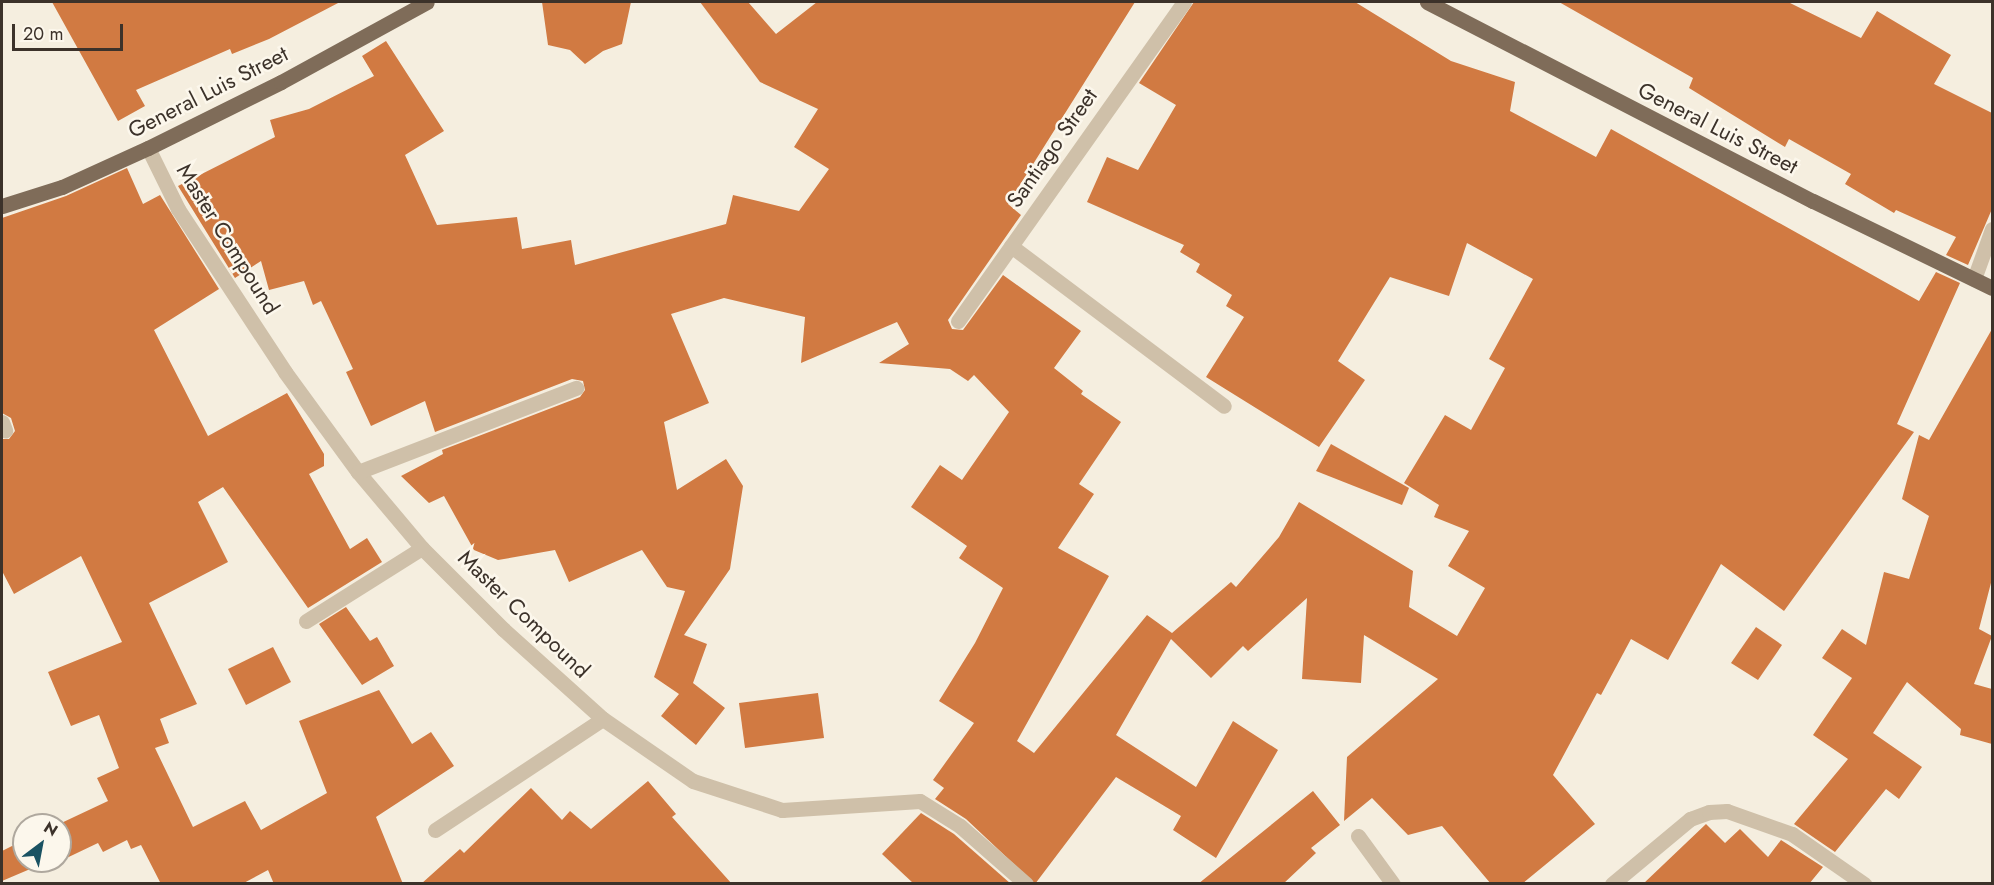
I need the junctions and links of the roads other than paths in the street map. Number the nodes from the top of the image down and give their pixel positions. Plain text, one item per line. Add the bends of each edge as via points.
1 (427, 2) edge
2 (1184, 2) edge
3 (1428, 2) edge
4 (148, 148) junction
5 (2, 206) edge
6 (1992, 229) edge
7 (1011, 246) junction
8 (1974, 279) junction
9 (1992, 288) edge
10 (958, 321) dead end
11 (576, 388) dead end
12 (1224, 406) dead end
13 (358, 472) junction
14 (422, 548) junction
15 (306, 621) dead end
16 (603, 719) junction
17 (435, 830) dead end
18 (1358, 836) dead end
19 (1026, 884) edge
20 (1393, 884) edge
21 (1612, 884) edge
22 (1864, 884) edge

1 - 4 main road, General Luis Street via 281,82
2 - 7 street, Santiago Street
3 - 8 main road, General Luis Street via 1728,158
4 - 5 main road, General Luis Street via 62,187
4 - 13 street, Master Compound via 178,209 285,372
6 - 8 street
7 - 10 street, Santiago Street
7 - 12 street
8 - 9 main road, General Luis Street
11 - 13 street
13 - 14 street, Master Compound
14 - 15 street
14 - 16 street, Master Compound
16 - 17 street
16 - 19 street, Master Compound via 693,781 782,810 920,801 960,826
18 - 20 street
21 - 22 street via 1690,819 1727,811 1792,834

